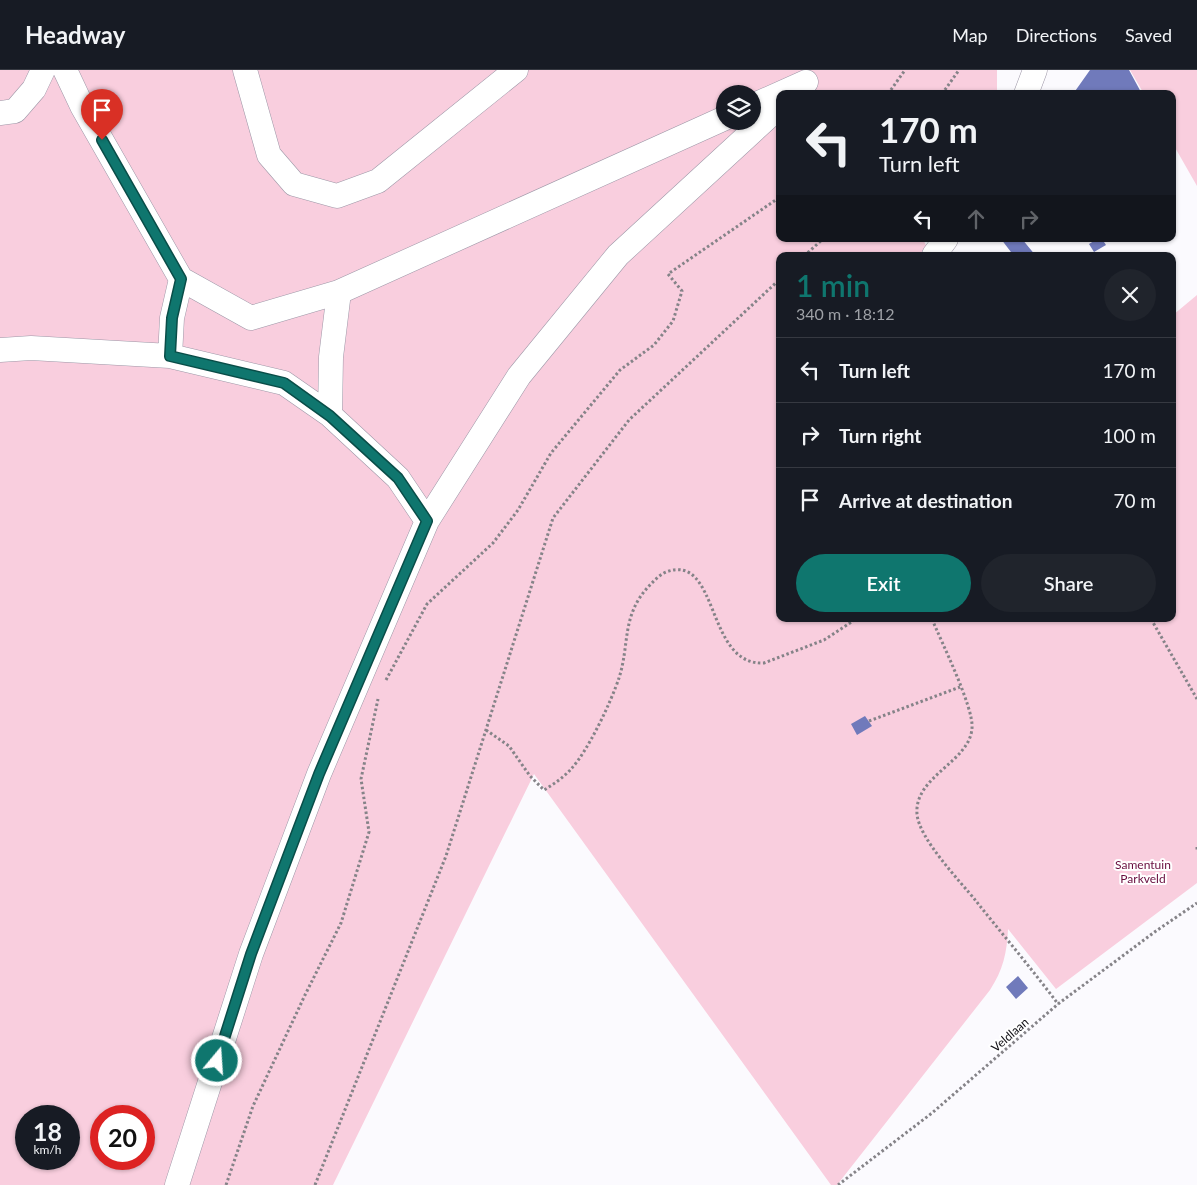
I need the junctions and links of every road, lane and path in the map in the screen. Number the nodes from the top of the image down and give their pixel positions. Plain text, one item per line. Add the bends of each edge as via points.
1 (43, 70) edge
2 (65, 70) edge
3 (245, 70) edge
4 (516, 70) edge
5 (905, 70) edge
6 (959, 70) edge
7 (1035, 70) edge
8 (806, 82) edge
9 (788, 90) edge
10 (891, 90) edge
11 (945, 90) edge
12 (1028, 90) edge
13 (776, 95) edge
14 (761, 102) edge
15 (776, 110) edge
16 (0, 113) edge
17 (716, 122) edge
18 (776, 200) edge
19 (819, 242) edge
20 (808, 252) edge
21 (181, 279) junction
22 (776, 283) edge
23 (338, 292) junction
24 (0, 350) edge
25 (170, 356) junction
26 (330, 416) junction
27 (427, 521) junction
28 (851, 622) edge
29 (933, 622) edge
30 (1152, 622) edge
31 (383, 685) dead end
32 (960, 686) junction
33 (379, 694) dead end
34 (1197, 699) edge
35 (869, 721) dead end
36 (486, 730) junction
37 (1197, 903) edge
38 (1058, 1004) junction
39 (177, 1185) edge
40 (226, 1185) edge
41 (315, 1185) edge
42 (838, 1185) edge

1 - 16 street via 34,88 15,110
2 - 21 street via 82,106
3 - 4 street via 269,155 294,184 337,196 378,180
5 - 10 path
6 - 11 path
7 - 12 street
8 - 9 street
13 - 14 street
15 - 27 street via 618,255 518,376
17 - 23 street
18 - 31 path via 668,274 682,292 673,321 654,345 620,370 552,453 518,510 493,543 427,604
19 - 20 path
21 - 23 street via 251,318
21 - 25 street via 172,318
22 - 36 path via 629,420 553,518
23 - 26 street via 331,357
24 - 25 street via 31,348
25 - 26 street via 284,383
26 - 27 street via 398,478
27 - 39 street via 319,774 251,954
28 - 36 path via 824,640 764,663 753,664 744,661 725,639 707,594 692,575 674,570 666,572 642,594 632,612 620,677 584,751 570,771 544,790 509,746
29 - 32 path
30 - 34 path
32 - 35 path
32 - 38 path via 972,721 971,735 969,742 922,792 917,815 920,827 940,857
33 - 40 path via 361,779 369,832 342,924 253,1106
36 - 41 path via 446,856
37 - 38 path, Veldlaan
38 - 42 path, Veldlaan via 932,1113

